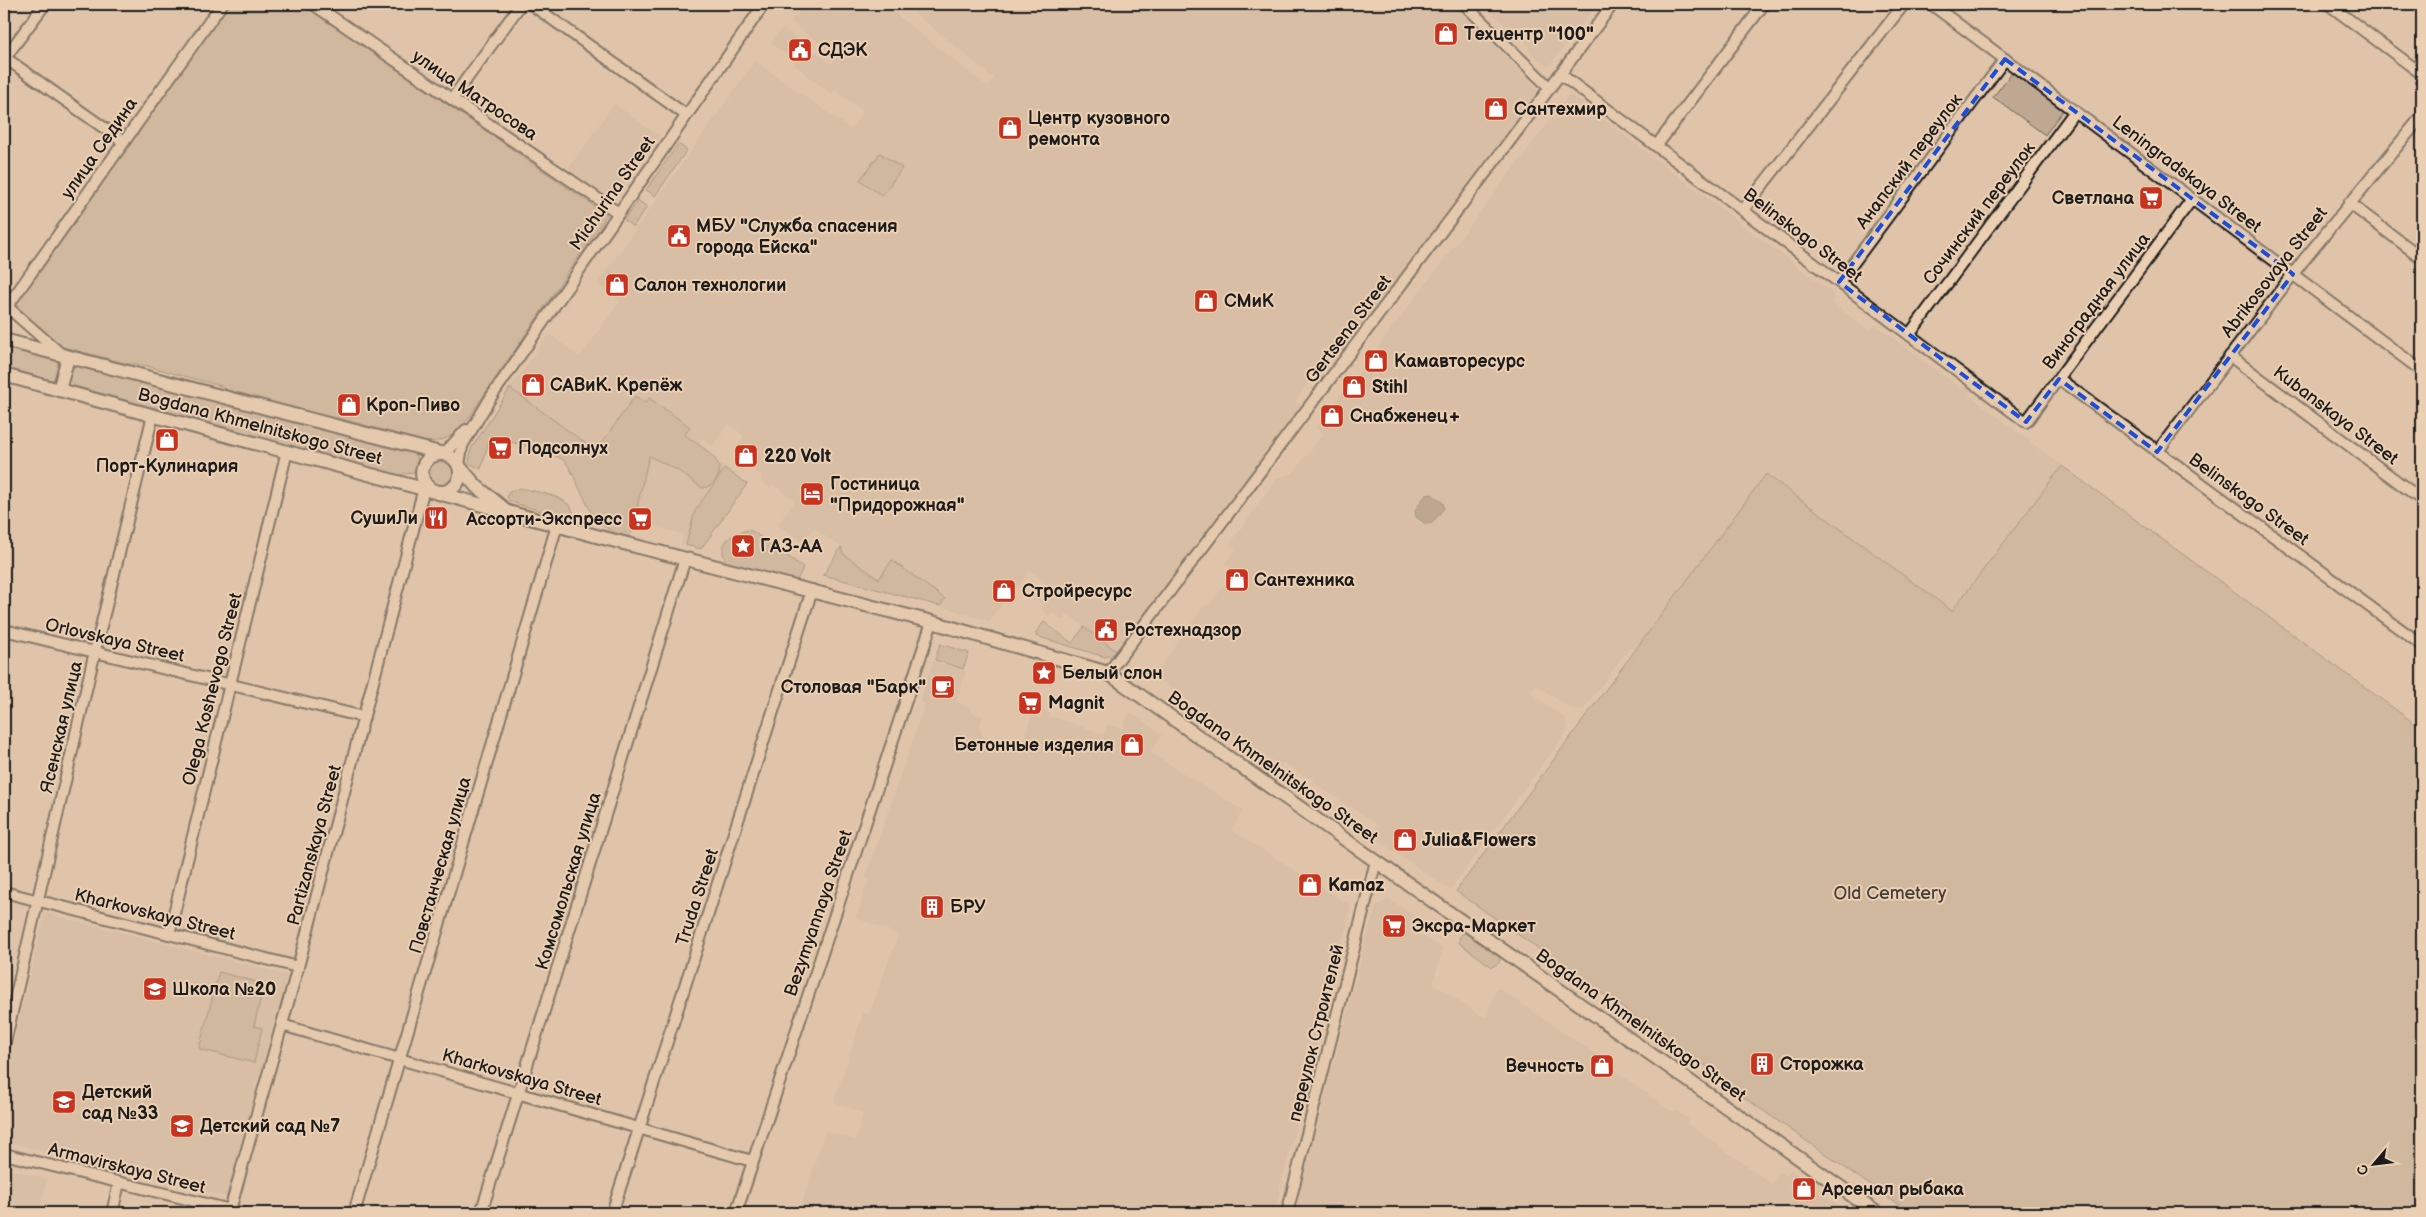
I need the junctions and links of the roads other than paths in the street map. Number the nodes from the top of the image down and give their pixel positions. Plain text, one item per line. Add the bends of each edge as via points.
1 (45, 4) edge
2 (222, 4) edge
3 (313, 4) edge
4 (521, 4) edge
5 (531, 4) edge
6 (764, 4) edge
7 (1464, 4) edge
8 (1613, 4) edge
9 (1764, 4) edge
10 (1904, 4) edge
11 (1931, 4) edge
12 (2328, 4) edge
13 (4, 58) edge
14 (2005, 59) junction
15 (1560, 74) junction
16 (2422, 74) edge
17 (1550, 88) junction
18 (452, 99) junction
19 (2075, 112) junction
20 (686, 115) junction
21 (2422, 116) edge
22 (124, 142) junction
23 (1656, 146) junction
24 (2192, 199) junction
25 (2349, 203) junction
26 (1743, 210) junction
27 (617, 212) junction
28 (2422, 258) edge
29 (2293, 274) junction
30 (1839, 282) junction
31 (5, 307) edge
32 (1909, 335) junction
33 (4, 340) edge
34 (65, 356) junction
35 (2230, 356) junction
36 (2422, 371) edge
37 (4, 375) edge
38 (2059, 379) junction
39 (59, 390) junction
40 (488, 401) junction
41 (152, 415) junction
42 (2026, 422) joint
43 (287, 451) junction
44 (2157, 452) junction
45 (444, 454) junction
46 (459, 466) junction
47 (430, 490) junction
48 (2422, 500) edge
49 (506, 511) junction
50 (557, 525) junction
51 (685, 559) junction
52 (812, 590) junction
53 (932, 622) junction
54 (4, 630) edge
55 (2422, 645) edge
56 (95, 651) junction
57 (1108, 673) junction
58 (231, 684) junction
59 (364, 717) junction
60 (1376, 861) junction
61 (4, 892) edge
62 (38, 900) junction
63 (169, 934) junction
64 (298, 967) junction
65 (282, 1025) junction
66 (4, 1046) edge
67 (400, 1059) junction
68 (519, 1093) junction
69 (639, 1128) junction
70 (4, 1154) edge
71 (752, 1160) junction
72 (119, 1183) junction
73 (230, 1210) junction
74 (112, 1213) edge
75 (243, 1213) edge
76 (354, 1213) edge
77 (481, 1213) edge
78 (612, 1213) edge
79 (736, 1213) edge
80 (1287, 1213) edge
81 (1877, 1213) edge

1 - 13 street
2 - 22 street, улица Седина
3 - 18 street, улица Матросова
4 - 18 street
5 - 20 street
6 - 20 street, Michurina Street
7 - 17 street
8 - 15 street, Gertsena Street
9 - 23 street
10 - 26 street
11 - 14 street, Leningradskaya Street
12 - 16 street
13 - 22 street
14 - 19 street, Leningradskaya Street
14 - 30 street, Анапский переулок
15 - 17 street, Gertsena Street
15 - 23 street, Belinskogo Street
17 - 57 street, Gertsena Street
18 - 27 street, улица Матросова
19 - 24 street, Leningradskaya Street
19 - 32 street, Сочинский переулок
20 - 27 street, Michurina Street
21 - 25 street, Abrikosovaya Street
22 - 31 street, улица Седина
23 - 26 street, Belinskogo Street
24 - 29 street, Leningradskaya Street
24 - 38 street, Виноградная улица
25 - 28 street
25 - 29 street, Abrikosovaya Street
26 - 30 street, Belinskogo Street
27 - 40 street, Michurina Street
29 - 35 street, Abrikosovaya Street
29 - 36 street, Leningradskaya Street
30 - 32 street, Belinskogo Street
31 - 34 street
32 - 42 street, Belinskogo Street
33 - 34 main road, Bogdana Khmelnitskogo Street
34 - 39 main road
34 - 45 main road, Bogdana Khmelnitskogo Street
35 - 44 street, Abrikosovaya Street
35 - 48 street, Kubanskaya Street
37 - 39 main road, Bogdana Khmelnitskogo Street
38 - 42 street, Виноградная улица
38 - 44 street, Belinskogo Street
39 - 41 main road, Bogdana Khmelnitskogo Street
40 - 45 street, Michurina Street
40 - 46 street, Michurina Street via 462,446
41 - 43 main road, Bogdana Khmelnitskogo Street
41 - 56 street, Ясенская улица
43 - 47 main road, Bogdana Khmelnitskogo Street
43 - 58 street, Olega Koshevogo Street
44 - 55 street, Belinskogo Street
45 - 46 main road
45 - 47 main road via 432,456 422,469 425,484
46 - 47 main road via 460,478 456,485 446,491
46 - 49 main road, Bogdana Khmelnitskogo Street via 476,486
47 - 49 main road, Bogdana Khmelnitskogo Street
47 - 59 street, Partizanskaya Street
49 - 50 main road, Bogdana Khmelnitskogo Street
50 - 51 main road, Bogdana Khmelnitskogo Street
50 - 67 street, Повстанческая улица
51 - 52 main road, Bogdana Khmelnitskogo Street
51 - 68 street, Комсомольская улица
52 - 53 main road, Bogdana Khmelnitskogo Street
52 - 69 street, Truda Street
53 - 57 main road, Bogdana Khmelnitskogo Street
53 - 71 street, Bezymyannaya Street
54 - 56 street, Orlovskaya Street
56 - 58 street, Orlovskaya Street
56 - 62 street, Ясенская улица
57 - 60 main road, Bogdana Khmelnitskogo Street
58 - 59 street, Orlovskaya Street
58 - 63 street, Olega Koshevogo Street
59 - 64 street, Partizanskaya Street
60 - 80 street, переулок Строителей
60 - 81 main road, Bogdana Khmelnitskogo Street
61 - 62 street, Kharkovskaya Street
62 - 63 street, Kharkovskaya Street
62 - 66 street, Ясенская улица
63 - 64 street, Kharkovskaya Street
64 - 65 street, Partizanskaya Street
65 - 67 street, Kharkovskaya Street
65 - 73 street, Partizanskaya Street
67 - 68 street, Kharkovskaya Street
67 - 76 street, Повстанческая улица
68 - 69 street, Kharkovskaya Street
68 - 77 street, Комсомольская улица
69 - 71 street, Kharkovskaya Street
69 - 78 street, Truda Street
70 - 72 street, Armavirskaya Street
71 - 79 street, Bezymyannaya Street
72 - 73 street, Armavirskaya Street
72 - 74 street
73 - 75 street, Armavirskaya Street

